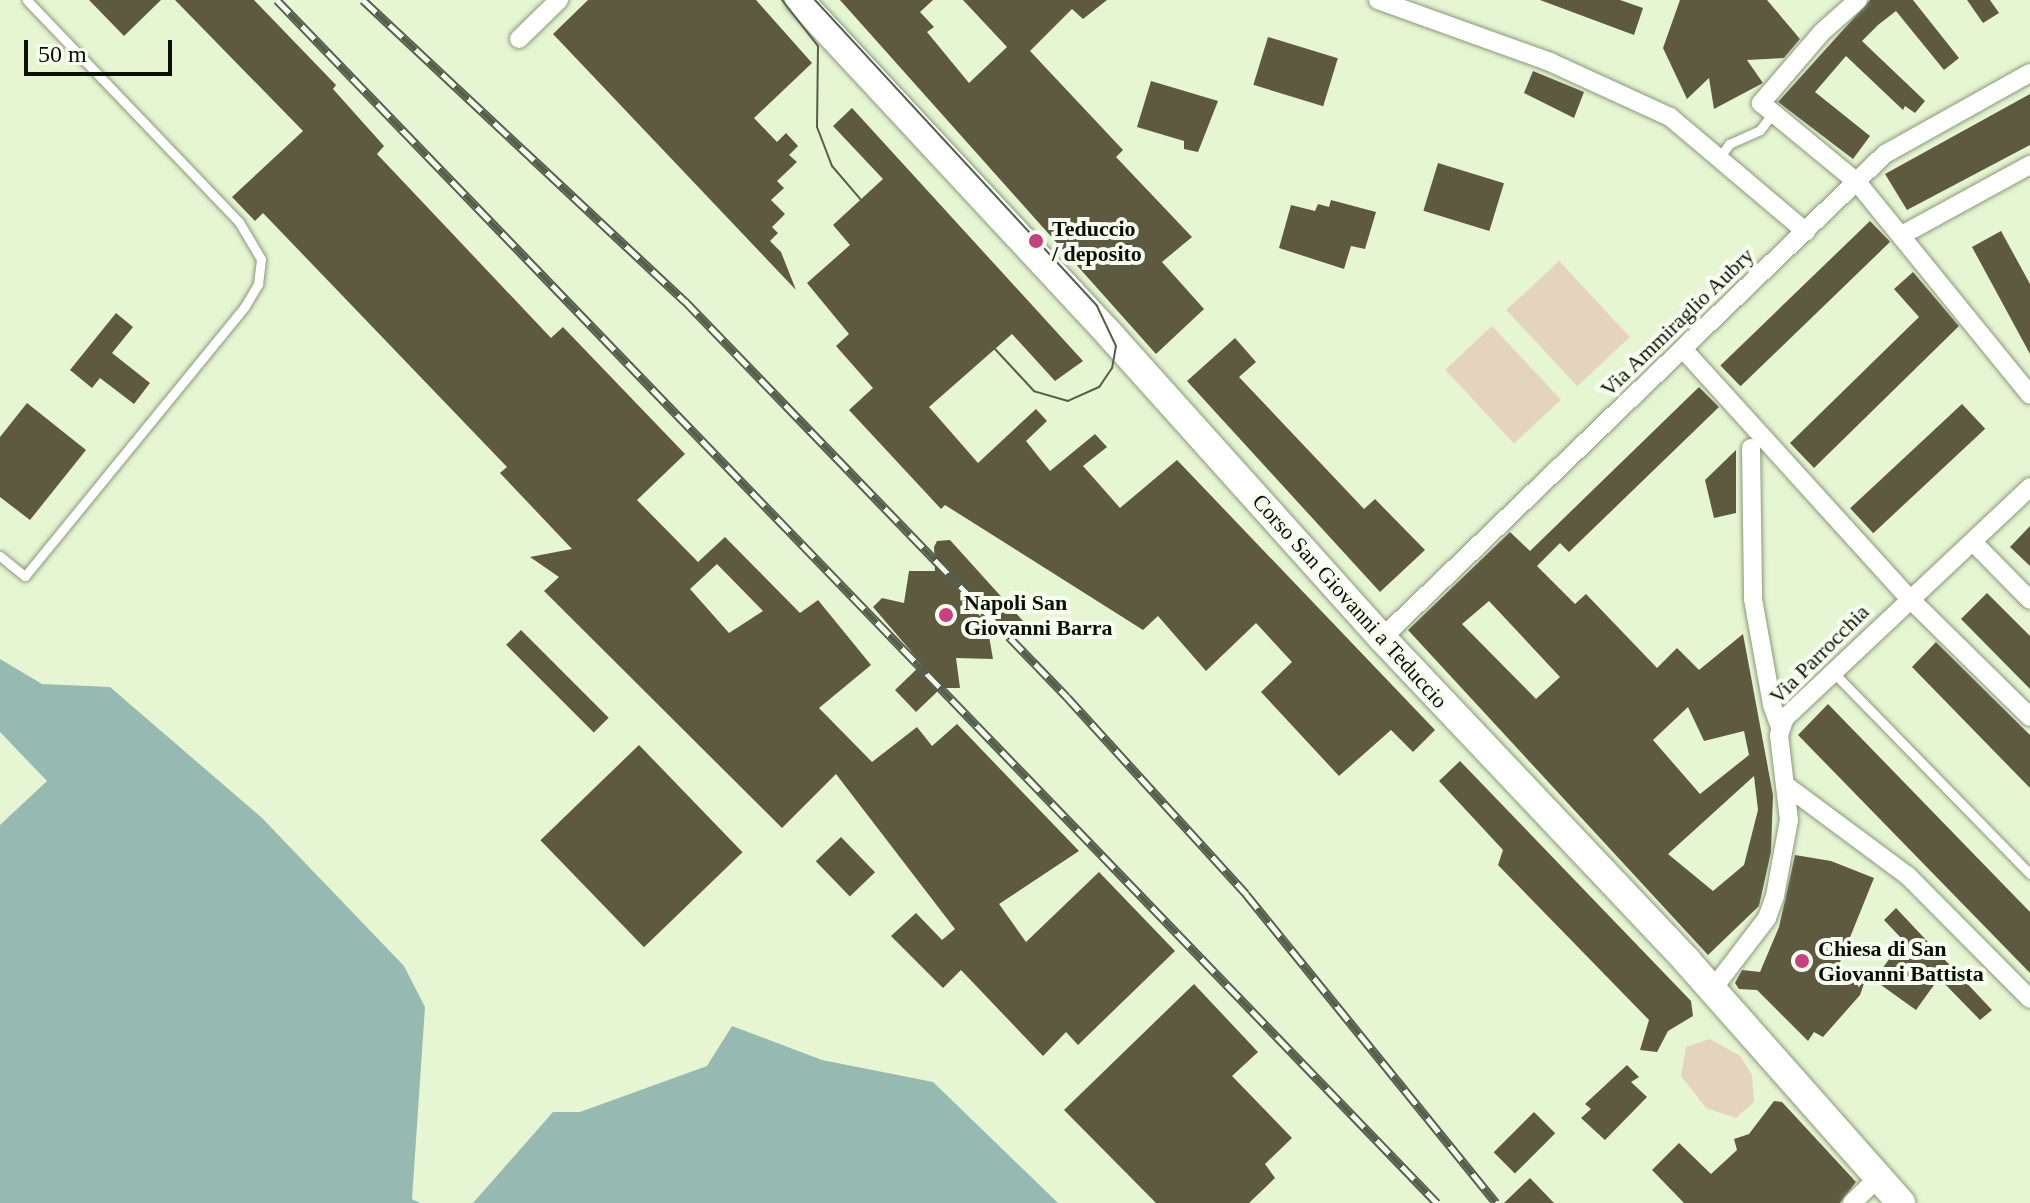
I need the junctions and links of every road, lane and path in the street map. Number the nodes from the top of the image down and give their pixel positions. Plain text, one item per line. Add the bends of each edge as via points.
1 (27, 0) edge
2 (559, 0) edge
3 (799, 0) edge
4 (1378, 0) edge
5 (1858, 0) edge
6 (519, 39) dead end
7 (2030, 73) edge
8 (1773, 113) junction
9 (1719, 158) junction
10 (2030, 165) edge
11 (1857, 182) junction
12 (1806, 232) junction
13 (1902, 235) junction
14 (1683, 349) junction
15 (2030, 395) edge
16 (1751, 448) dead end
17 (2030, 487) edge
18 (1973, 542) junction
19 (0, 556) edge
20 (1910, 599) junction
21 (2030, 600) edge
22 (1382, 638) junction
23 (1832, 671) junction
24 (2030, 717) edge
25 (1780, 727) junction
26 (1788, 787) junction
27 (2030, 874) edge
28 (1712, 990) junction
29 (2030, 999) edge
30 (1879, 1177) junction
31 (1852, 1203) edge
32 (1901, 1203) edge

1 - 19 lane via 239,222 261,259 258,284 245,306 25,576
2 - 6 street
3 - 22 main road, Corso San Giovanni a Teduccio
4 - 9 street via 1602,84 1670,117
5 - 8 street via 1822,32 1761,103
7 - 11 street, Via Ammiraglio Aubry via 1885,154
8 - 9 lane via 1760,130 1729,144
8 - 11 street
9 - 12 street
10 - 13 street
11 - 12 street, Via Ammiraglio Aubry
11 - 13 street
12 - 14 street, Via Ammiraglio Aubry
13 - 15 street
14 - 20 street
14 - 22 street, Via Ammiraglio Aubry
16 - 25 street via 1753,599
17 - 18 street, Via Parrocchia
18 - 20 street, Via Parrocchia
18 - 21 street
20 - 23 street, Via Parrocchia
20 - 24 street
22 - 28 main road, Corso San Giovanni a Teduccio
23 - 25 street, Via Parrocchia
23 - 27 lane
25 - 26 street, Via Parrocchia
26 - 28 street, Via Parrocchia via 1789,820 1767,918
26 - 29 street via 1908,876
28 - 30 main road, Corso San Giovanni a Teduccio
30 - 31 street
30 - 32 main road, Corso San Giovanni a Teduccio

